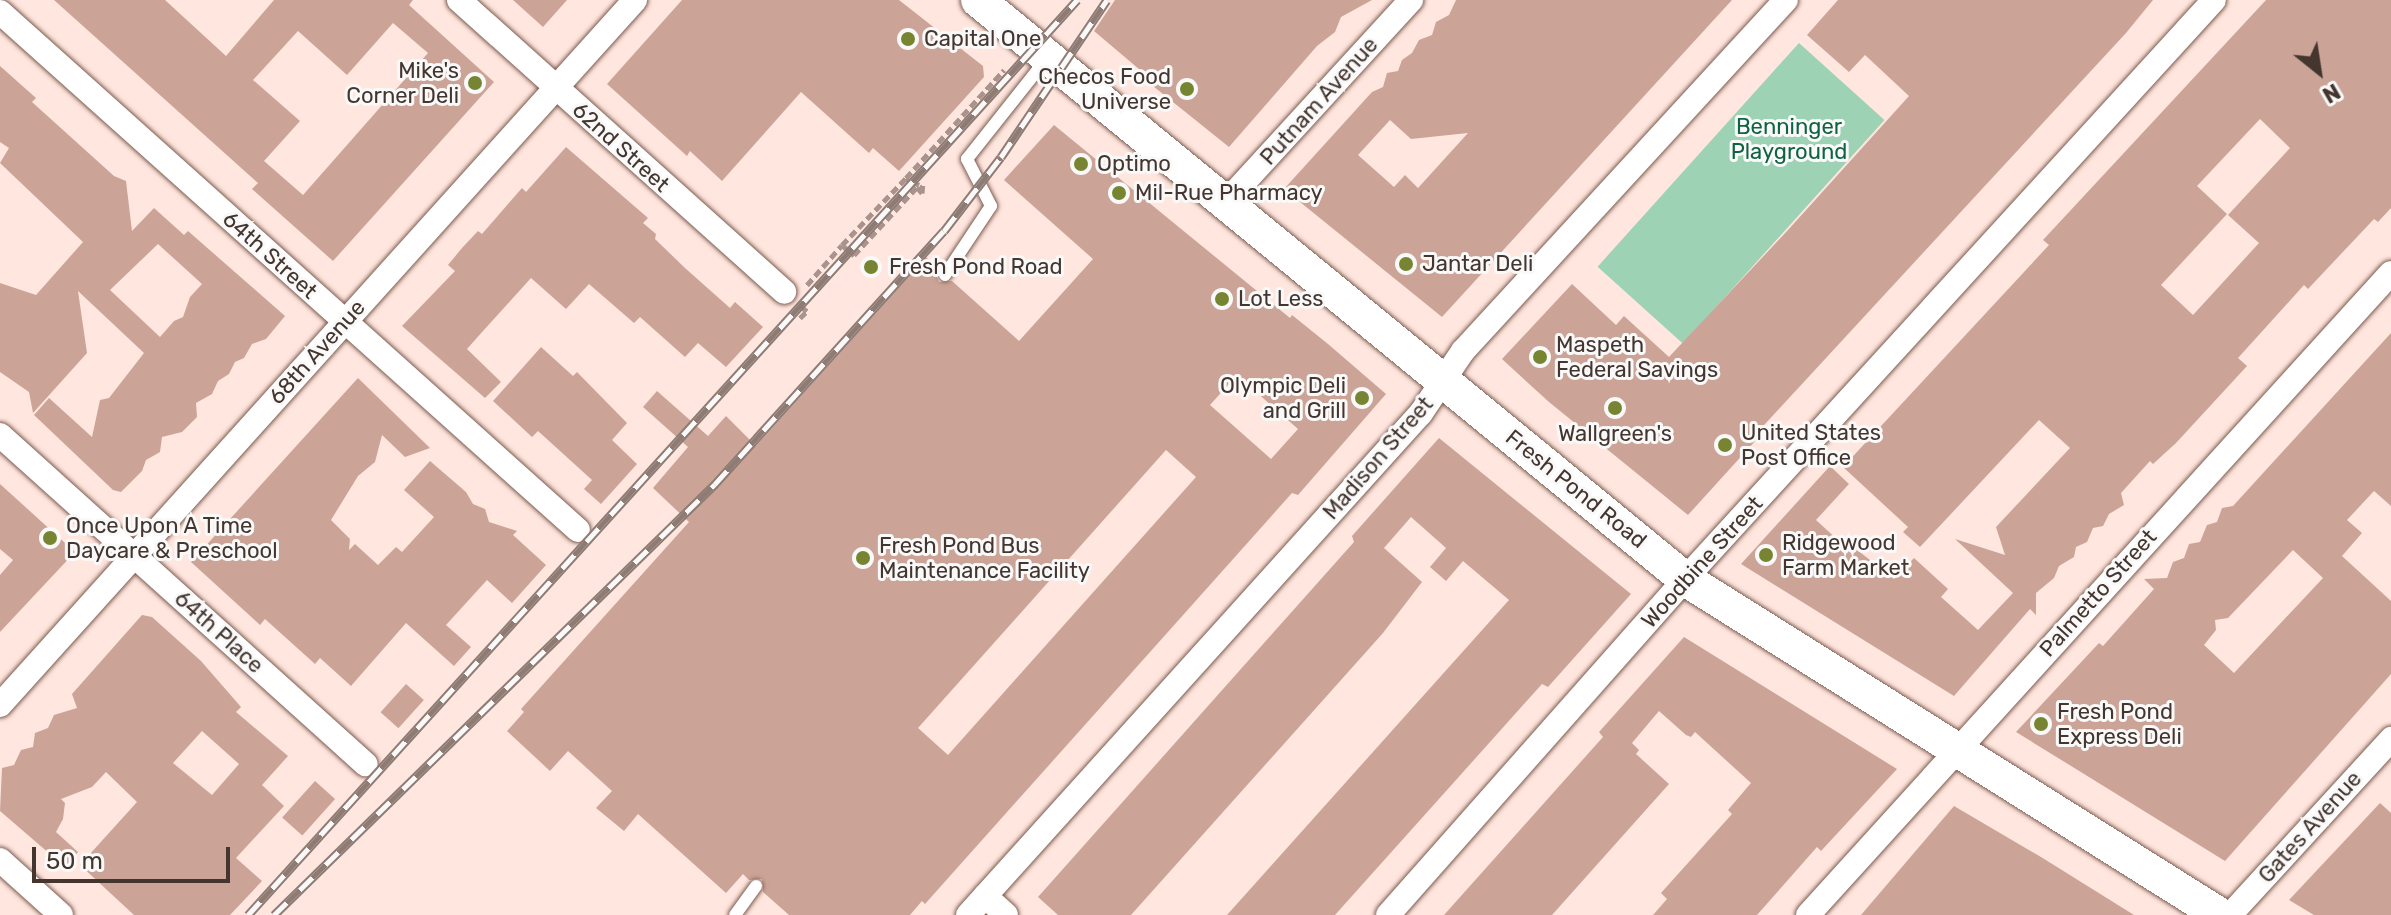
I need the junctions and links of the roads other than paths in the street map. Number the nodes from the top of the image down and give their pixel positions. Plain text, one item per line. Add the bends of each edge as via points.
1 (459, 0) edge
2 (635, 0) edge
3 (978, 0) edge
4 (1411, 0) edge
5 (1786, 0) edge
6 (2214, 0) edge
7 (0, 12) edge
8 (1048, 57) junction
9 (555, 87) junction
10 (1226, 202) junction
11 (2391, 273) edge
12 (945, 275) dead end
13 (792, 292) road end
14 (344, 322) junction
15 (1443, 380) junction
16 (0, 435) edge
17 (578, 530) dead end
18 (134, 556) junction
19 (1685, 579) junction
20 (0, 705) edge
21 (2391, 739) edge
22 (1954, 750) junction
23 (366, 764) dead end
24 (0, 860) edge
25 (756, 886) dead end
26 (985, 896) junction
27 (61, 915) edge
28 (735, 915) edge
29 (968, 915) edge
30 (1006, 915) edge
31 (1388, 915) edge
32 (1808, 915) edge
33 (2220, 915) edge
34 (2230, 915) edge

1 - 9 street, 62nd Street
2 - 9 street, 68th Avenue
3 - 8 main road, Fresh Pond Road
4 - 10 street, Putnam Avenue
5 - 15 street, Madison Street via 1463,351
6 - 19 street, Woodbine Street
7 - 14 street, 64th Street
8 - 10 main road, Fresh Pond Road
8 - 12 lane via 967,159 991,206
9 - 13 street, 62nd Street
9 - 14 street, 68th Avenue
10 - 15 main road, Fresh Pond Road
11 - 22 street, Palmetto Street
14 - 17 street, 64th Street
14 - 18 street, 68th Avenue
15 - 19 main road, Fresh Pond Road
15 - 26 street, Madison Street via 1421,413
16 - 18 street, 64th Place
18 - 20 street, 68th Avenue
18 - 23 street, 64th Place
19 - 22 main road, Fresh Pond Road
19 - 31 street, Woodbine Street
21 - 34 street, Gates Avenue
22 - 32 street, Palmetto Street
22 - 33 main road, Fresh Pond Road
24 - 27 street
25 - 28 lane
26 - 29 street, Madison Street
26 - 30 street

